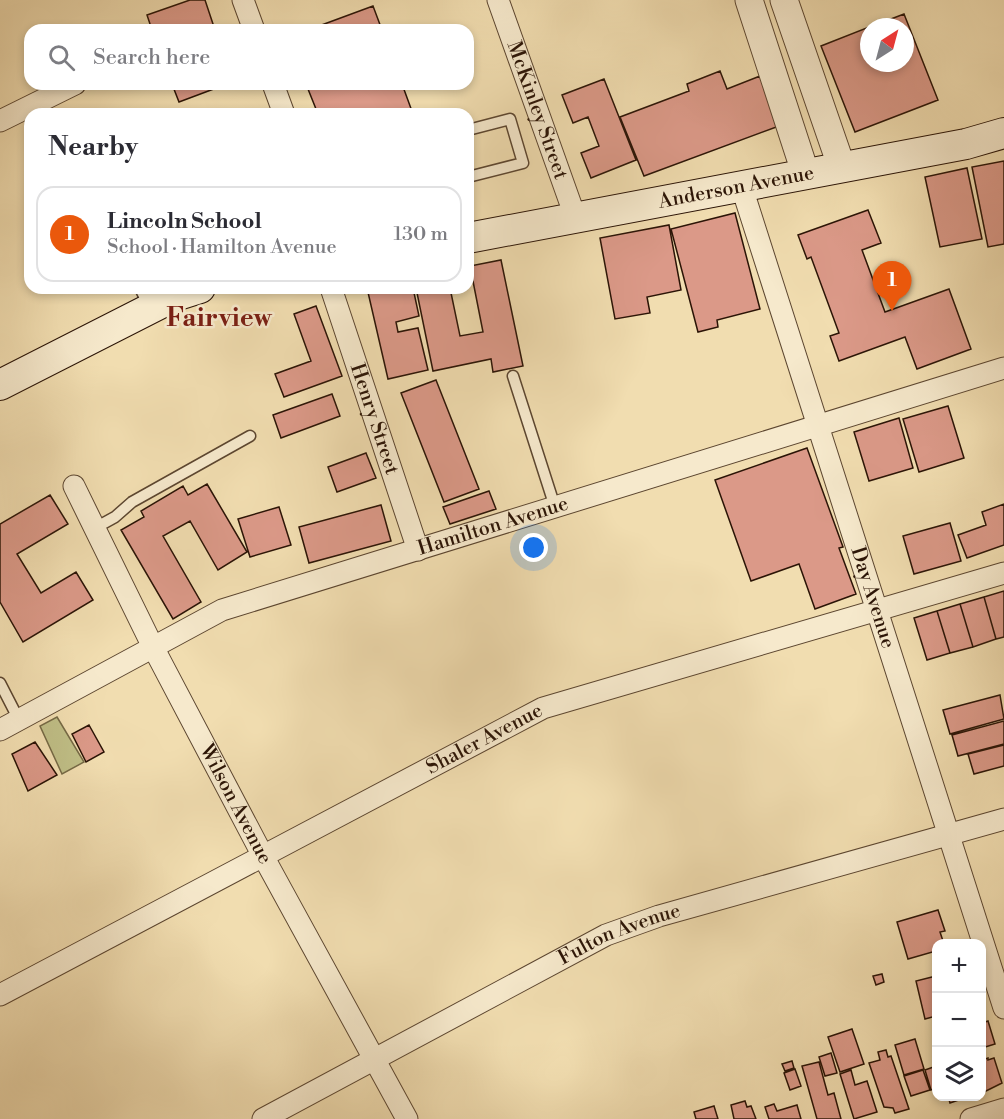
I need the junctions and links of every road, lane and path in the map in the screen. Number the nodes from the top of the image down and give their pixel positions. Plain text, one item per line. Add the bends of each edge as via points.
1 (243, 0) edge
2 (498, 0) edge
3 (784, 1) edge
4 (752, 8) edge
5 (252, 24) edge
6 (63, 90) edge
7 (275, 90) edge
8 (26, 108) edge
9 (282, 108) edge
10 (24, 109) edge
11 (0, 121) edge
12 (474, 128) edge
13 (1004, 133) edge
14 (842, 168) junction
15 (806, 175) junction
16 (474, 176) edge
17 (742, 188) junction
18 (576, 219) junction
19 (474, 237) edge
20 (181, 294) edge
21 (333, 294) edge
22 (145, 298) edge
23 (1004, 368) edge
24 (513, 376) dead end
25 (0, 385) edge
26 (818, 426) junction
27 (250, 436) dead end
28 (74, 486) dead end
29 (555, 507) junction
30 (95, 528) junction
31 (418, 550) junction
32 (1004, 573) edge
33 (877, 609) junction
34 (153, 647) junction
35 (0, 683) edge
36 (9, 725) edge
37 (1004, 819) edge
38 (949, 834) junction
39 (263, 856) junction
40 (0, 995) edge
41 (1004, 1008) edge
42 (376, 1059) junction
43 (1004, 1109) edge
44 (263, 1119) edge
45 (407, 1119) edge
46 (971, 1119) edge

1 - 5 street
2 - 18 street, McKinley Street
3 - 4 street
3 - 14 street
4 - 15 street
6 - 8 street
7 - 9 street
10 - 11 street
12 - 16 lane via 510,119 524,163
13 - 14 main road, Anderson Avenue
14 - 15 main road, Anderson Avenue
15 - 17 main road, Anderson Avenue
17 - 18 main road, Anderson Avenue
17 - 26 street, Day Avenue
18 - 19 main road, Anderson Avenue
20 - 22 main road
21 - 31 street, Henry Street
22 - 25 main road
23 - 26 street, Hamilton Avenue
24 - 29 lane
26 - 29 street, Hamilton Avenue
26 - 33 street, Day Avenue
27 - 30 lane via 132,502
28 - 30 street, Wilson Avenue
29 - 31 street, Hamilton Avenue
30 - 34 street, Wilson Avenue
31 - 34 street, Hamilton Avenue via 222,610
32 - 33 street, Shaler Avenue
33 - 38 street, Day Avenue
33 - 39 street, Shaler Avenue via 543,708
34 - 36 street, Hamilton Avenue
34 - 39 street, Wilson Avenue
35 - 36 lane
37 - 38 street, Fulton Avenue
38 - 41 street, Day Avenue
38 - 42 street, Fulton Avenue via 659,916 606,935
39 - 40 street, Shaler Avenue
39 - 42 street, Wilson Avenue
42 - 44 street, Fulton Avenue
42 - 45 street, Wilson Avenue
43 - 46 street

